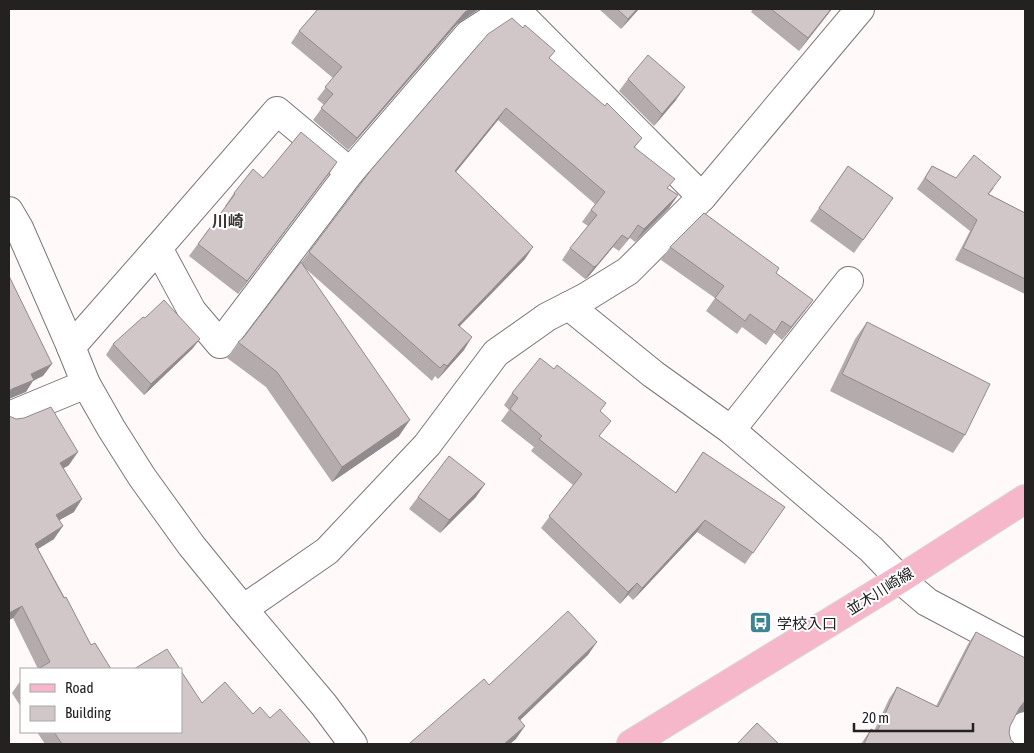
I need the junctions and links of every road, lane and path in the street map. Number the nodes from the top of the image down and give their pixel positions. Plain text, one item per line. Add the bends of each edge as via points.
1 (508, 9) edge
2 (515, 9) edge
3 (860, 9) edge
4 (350, 172) junction
5 (702, 197) junction
6 (9, 211) edge
7 (158, 248) junction
8 (849, 281) dead end
9 (569, 306) junction
10 (71, 346) junction
11 (86, 384) junction
12 (9, 416) edge
13 (731, 430) junction
14 (1025, 500) edge
15 (900, 579) junction
16 (243, 609) junction
17 (1025, 654) edge
18 (1025, 726) edge
19 (353, 744) edge
20 (631, 744) edge
21 (1016, 744) edge

1 - 4 street via 469,34
2 - 5 street
3 - 5 street
4 - 7 street via 278,111
4 - 7 street via 220,344 192,311
5 - 9 street via 628,271
6 - 10 street
7 - 10 street
8 - 13 street
9 - 13 street via 652,374
9 - 16 street via 547,317 496,353 427,445 327,551
10 - 11 street
11 - 12 street
11 - 16 street via 142,477 191,546
13 - 15 street via 872,549
14 - 15 main road, 並木川崎線
15 - 17 street via 927,602
15 - 20 main road, 並木川崎線
16 - 19 street
18 - 21 street

